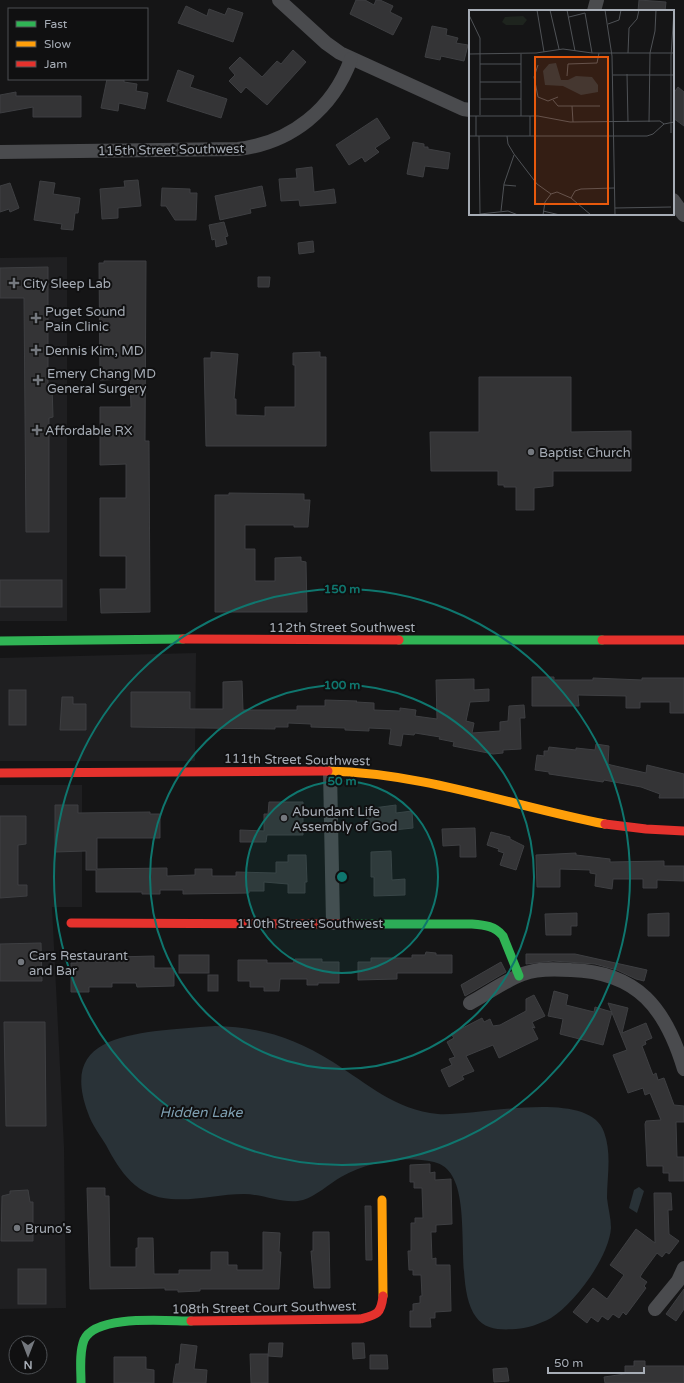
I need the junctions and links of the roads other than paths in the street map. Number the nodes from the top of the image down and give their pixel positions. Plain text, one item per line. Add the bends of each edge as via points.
1 (278, 0) edge
2 (597, 0) edge
3 (594, 10) edge
4 (351, 59) junction
5 (469, 110) edge
6 (0, 152) edge
7 (674, 201) edge
8 (684, 215) edge
9 (684, 640) edge
10 (0, 641) edge
11 (330, 771) junction
12 (0, 773) edge
13 (684, 831) edge
14 (71, 923) dead end
15 (333, 923) junction
16 (518, 976) junction
17 (470, 1003) dead end
18 (684, 1069) edge
19 (382, 1200) dead end
20 (684, 1268) edge
21 (655, 1309) dead end
22 (82, 1383) edge

1 - 4 street via 326,43
2 - 3 street
4 - 5 street
4 - 6 street, 115th Street Southwest via 337,89 324,106 290,133 270,142 238,149
7 - 8 street
9 - 10 street, 112th Street Southwest
11 - 12 street, 111th Street Southwest
11 - 13 street, 111th Street Southwest via 357,771 454,788 610,826
11 - 15 street
14 - 15 street, 110th Street Southwest
15 - 16 street, 110th Street Southwest via 472,924 492,927 500,932 504,939
16 - 17 street
16 - 18 street via 540,970 577,970 602,974 632,985 656,1009 674,1042
19 - 22 street, 108th Street Court Southwest via 383,1292 382,1307 376,1315 360,1319 102,1324 90,1330 85,1337 82,1350
20 - 21 street via 678,1281

